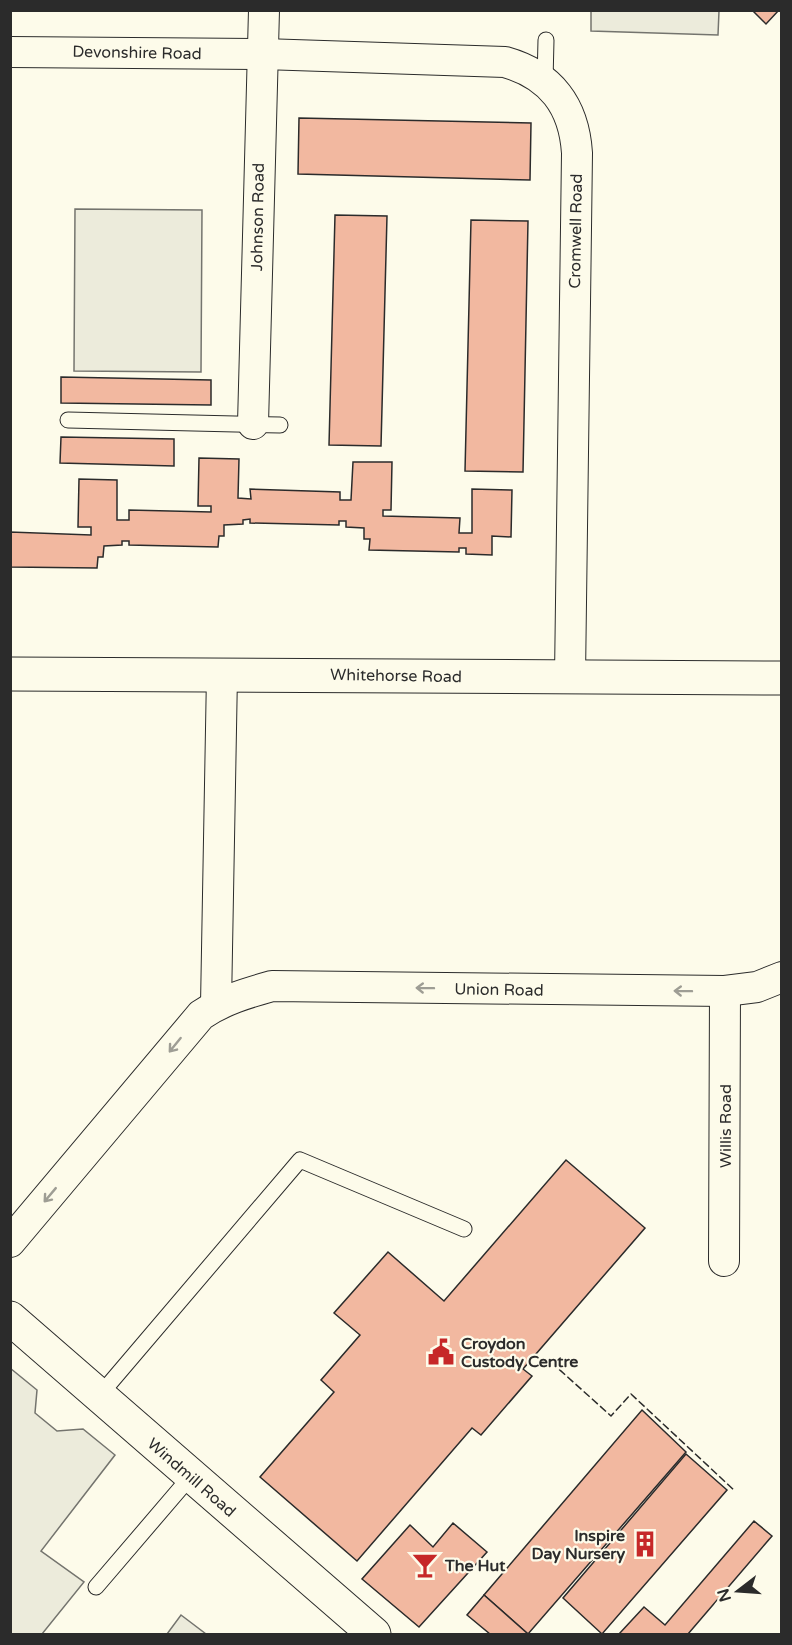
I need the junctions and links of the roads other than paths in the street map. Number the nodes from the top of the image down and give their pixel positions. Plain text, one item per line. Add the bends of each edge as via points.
1 (264, 10) edge
2 (546, 40) dead end
3 (10, 52) edge
4 (263, 54) junction
5 (545, 81) junction
6 (68, 420) dead end
7 (267, 425) joint
8 (10, 674) edge
9 (222, 674) junction
10 (570, 677) junction
11 (782, 678) edge
12 (782, 976) edge
13 (725, 992) junction
14 (216, 1005) junction
15 (464, 1228) dead end
16 (10, 1242) edge
17 (724, 1261) dead end
18 (10, 1318) edge
19 (99, 1396) junction
20 (191, 1476) junction
21 (96, 1587) dead end
22 (374, 1635) edge

1 - 4 street, Johnson Road
2 - 5 lane
3 - 4 street, Devonshire Road
4 - 5 street, Cromwell Road via 505,62 524,67
4 - 7 street, Johnson Road
5 - 10 street, Cromwell Road via 567,107 577,153
6 - 7 lane
8 - 9 main road, Whitehorse Road
9 - 10 main road, Whitehorse Road
9 - 14 street
10 - 11 main road, Whitehorse Road
12 - 13 street, Union Road via 756,987
13 -> 14 street, Union Road via 272,986
13 - 17 street, Willis Road
14 -> 16 street, Union Road via 201,1014
15 - 19 lane via 300,1160
18 - 19 main road, Windmill Road
19 - 20 main road, Windmill Road
20 - 21 lane
20 - 22 main road, Windmill Road

